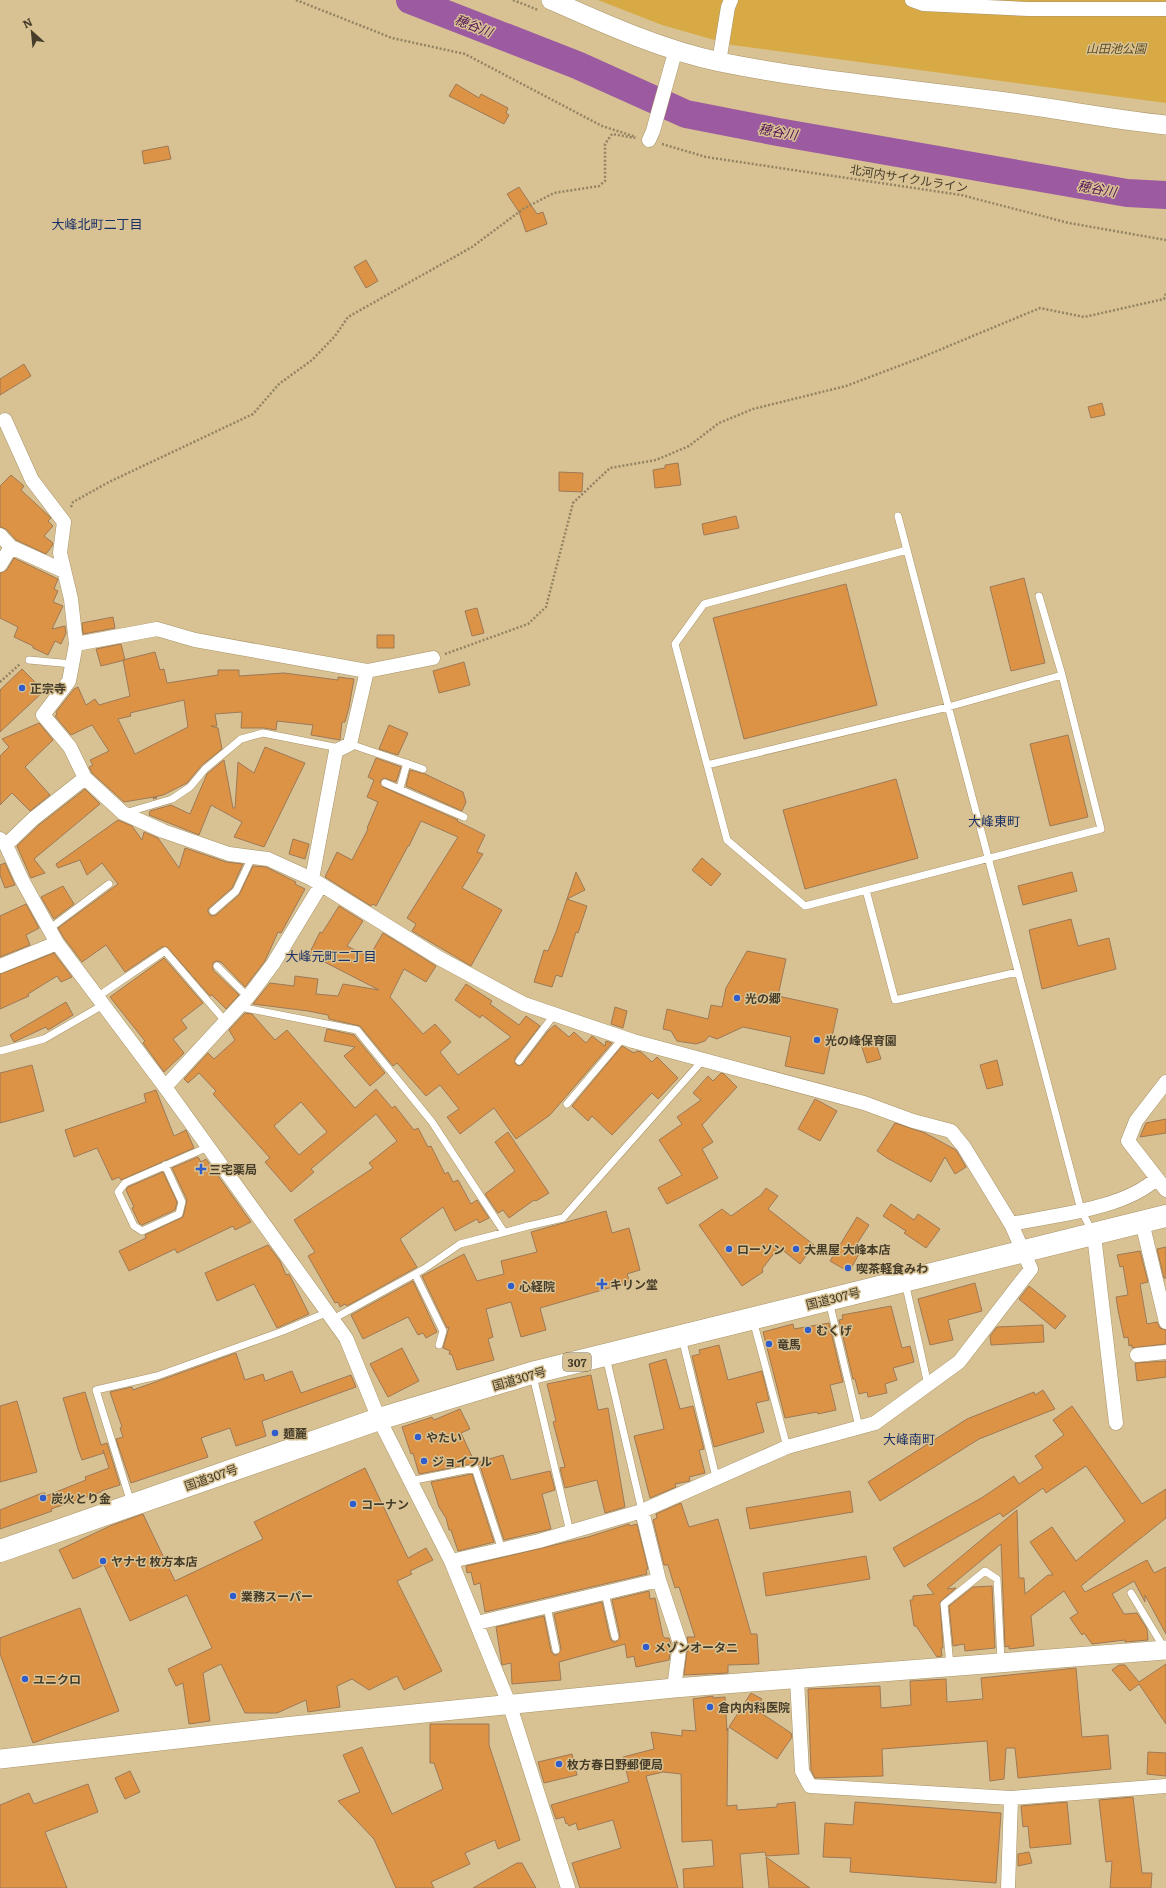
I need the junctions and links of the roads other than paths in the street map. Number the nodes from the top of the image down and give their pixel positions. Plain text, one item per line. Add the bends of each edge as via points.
1 (551, 0) edge
2 (731, 0) edge
3 (912, 0) edge
4 (1166, 9) edge
5 (674, 56) junction
6 (719, 62) junction
7 (1166, 125) edge
8 (651, 136) road end
9 (5, 420) dead end
10 (898, 516) dead end
11 (0, 535) edge
12 (11, 547) junction
13 (907, 550) junction
14 (0, 565) edge
15 (64, 571) junction
16 (1039, 596) dead end
17 (76, 644) junction
18 (433, 658) road end
19 (29, 660) road end
20 (72, 664) junction
21 (367, 671) junction
22 (1062, 675) junction
23 (948, 707) junction
24 (346, 746) junction
25 (407, 763) junction
26 (707, 765) junction
27 (423, 769) dead end
28 (85, 778) junction
29 (385, 783) dead end
30 (400, 788) junction
31 (123, 813) junction
32 (464, 817) dead end
33 (3, 842) edge
34 (252, 857) junction
35 (988, 860) junction
36 (316, 882) junction
37 (109, 884) dead end
38 (866, 890) junction
39 (213, 911) dead end
40 (49, 929) junction
41 (57, 943) junction
42 (0, 966) edge
43 (217, 966) dead end
44 (1018, 972) junction
45 (100, 1001) junction
46 (244, 1002) junction
47 (554, 1015) junction
48 (225, 1021) junction
49 (623, 1038) junction
50 (0, 1051) edge
51 (519, 1061) dead end
52 (702, 1061) junction
53 (1166, 1082) edge
54 (165, 1087) junction
55 (567, 1104) dead end
56 (208, 1147) junction
57 (165, 1165) junction
58 (1157, 1178) junction
59 (1166, 1190) edge
60 (1081, 1210) junction
61 (1166, 1216) edge
62 (1142, 1222) junction
63 (1011, 1224) junction
64 (504, 1232) junction
65 (1094, 1235) junction
66 (1023, 1250) junction
67 (414, 1274) junction
68 (904, 1280) junction
69 (828, 1299) junction
70 (330, 1316) junction
71 (752, 1318) junction
72 (1166, 1322) edge
73 (682, 1336) junction
74 (439, 1345) dead end
75 (1166, 1352) edge
76 (605, 1355) junction
77 (1137, 1355) dead end
78 (532, 1373) junction
79 (928, 1385) junction
80 (379, 1419) junction
81 (1116, 1423) dead end
82 (859, 1427) junction
83 (787, 1446) junction
84 (716, 1477) junction
85 (410, 1481) junction
86 (132, 1505) junction
87 (642, 1511) junction
88 (570, 1532) junction
89 (0, 1550) edge
90 (502, 1550) junction
91 (451, 1561) junction
92 (659, 1580) junction
93 (606, 1593) junction
94 (1131, 1593) dead end
95 (547, 1607) junction
96 (477, 1623) junction
97 (615, 1637) dead end
98 (556, 1650) dead end
99 (1166, 1650) edge
100 (1002, 1663) junction
101 (950, 1668) junction
102 (797, 1680) junction
103 (674, 1688) junction
104 (510, 1706) junction
105 (0, 1759) edge
106 (1166, 1786) edge
107 (1011, 1798) junction
108 (568, 1888) edge
109 (1008, 1888) edge

1 - 5 street
2 - 6 street
3 - 4 street via 923,4 1029,9
5 - 6 street
5 - 8 street
6 - 7 street via 817,78
9 - 15 street via 32,480 64,522 60,553
10 - 13 lane
11 - 12 street
12 - 14 street
12 - 15 street
13 - 23 lane
13 - 26 lane via 704,604 675,644
15 - 17 street via 71,599
16 - 22 lane
17 - 20 street
17 - 21 street via 157,629 195,640
18 - 21 street
19 - 20 lane
20 - 28 street via 69,681 42,715 70,747
21 - 24 street
22 - 23 lane
22 - 35 lane via 1101,829
23 - 26 lane
23 - 35 lane
24 - 25 lane
24 - 31 lane via 263,733 241,739 205,769 190,787 172,799
24 - 36 street via 336,751
25 - 27 lane
25 - 30 lane
26 - 38 lane via 727,840 805,906
28 - 31 street
28 - 33 street
29 - 30 lane
30 - 32 lane
31 - 34 street via 163,831 228,854
33 - 40 street
34 - 36 street via 268,859
34 - 39 lane via 236,891
35 - 38 lane
35 - 44 lane
36 - 46 street via 273,964
36 - 47 street via 438,958 524,1004
37 - 40 lane
38 - 44 lane via 895,1000
40 - 41 street
41 - 42 street
41 - 45 street
43 - 46 lane
44 - 60 lane
45 - 48 lane via 165,951
45 - 50 lane via 44,1038
45 - 54 street
46 - 48 street
46 - 64 lane via 357,1030 432,1122
47 - 49 street
47 - 51 lane
48 - 54 street
49 - 52 street
49 - 55 lane
52 - 63 street via 864,1103 913,1121 951,1131 964,1147
52 - 64 lane via 564,1218
53 - 58 street via 1136,1121 1128,1141
54 - 56 street
56 - 57 lane
56 - 70 street
57 - 57 lane via 125,1183 118,1192 134,1226 142,1231 180,1214 182,1202
58 - 59 street
58 - 60 street via 1147,1187 1107,1205
60 - 63 street
60 - 65 lane
61 - 62 highway, 国道307号 / 307
62 - 65 highway, 国道307号 / 307
62 - 72 street
63 - 66 street
64 - 67 lane via 460,1244
65 - 66 highway, 国道307号 / 307
65 - 81 street
66 - 68 highway, 国道307号 / 307
66 - 79 street via 1031,1269 959,1362
67 - 70 lane
67 - 74 lane via 443,1331
68 - 69 highway, 国道307号 / 307
68 - 79 lane
69 - 71 highway, 国道307号 / 307
69 - 82 lane
70 - 80 street via 346,1338
70 - 86 lane via 157,1376 96,1390
71 - 73 highway, 国道307号 / 307
71 - 83 lane
73 - 76 highway, 国道307号 / 307
73 - 84 lane
75 - 77 street
76 - 78 highway, 国道307号 / 307
76 - 87 lane
78 - 80 highway, 国道307号 / 307
78 - 88 lane
79 - 82 street via 875,1423
80 - 85 street
80 - 86 highway, 国道307号 / 307
82 - 83 street
83 - 84 street
84 - 87 street
85 - 90 lane via 476,1468
85 - 91 street
86 - 89 highway, 国道307号 / 307
87 - 88 street
87 - 92 street
88 - 90 street
90 - 91 street
91 - 96 street
92 - 93 street
92 - 103 street via 680,1643
93 - 95 street
93 - 97 lane
94 - 99 lane
95 - 96 street
95 - 98 lane
96 - 104 street
99 - 100 street
100 - 101 street
100 - 101 lane via 997,1579 985,1571 944,1604
101 - 102 street
102 - 103 street
102 - 107 street via 802,1772 810,1786
103 - 104 street
104 - 105 street via 284,1727
104 - 108 street
106 - 107 street
107 - 109 street

